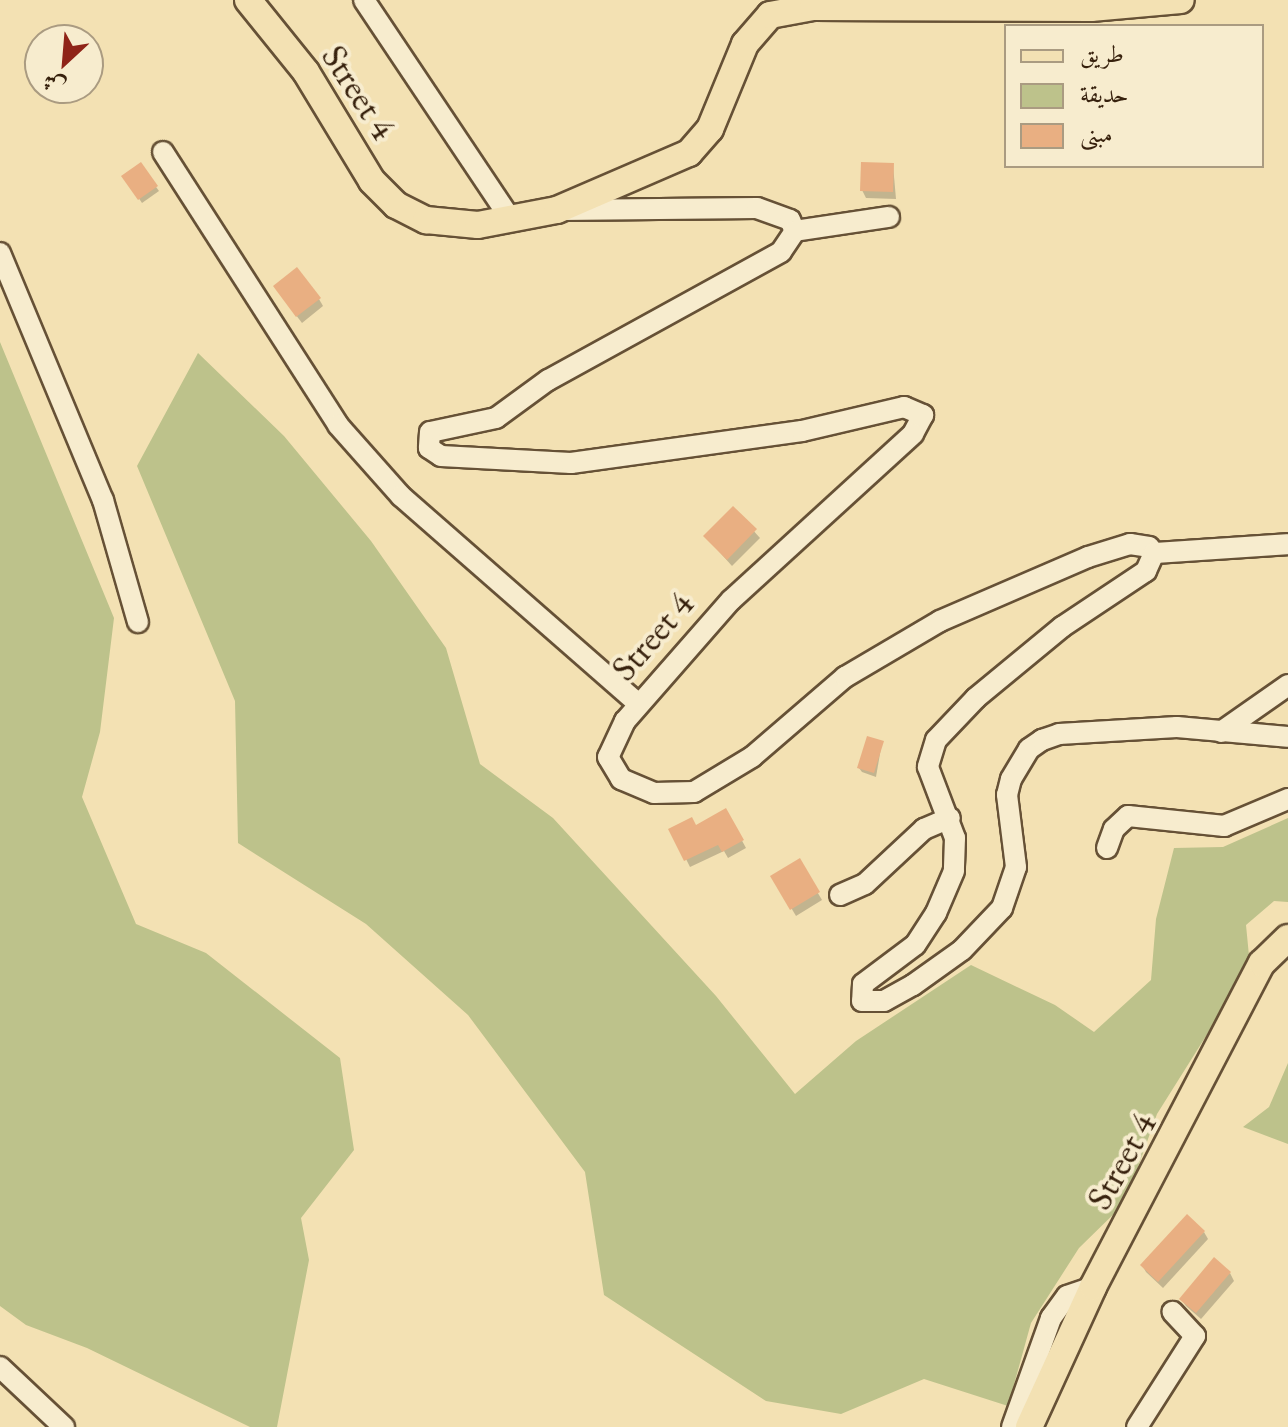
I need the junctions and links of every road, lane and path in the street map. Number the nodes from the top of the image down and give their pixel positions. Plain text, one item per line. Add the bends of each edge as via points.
1 (248, 0) edge
2 (364, 0) edge
3 (1181, 0) edge
4 (163, 152) dead end
5 (557, 210) junction
6 (889, 217) dead end
7 (510, 218) junction
8 (795, 231) junction
9 (0, 253) edge
10 (1288, 544) edge
11 (1154, 553) junction
12 (138, 622) dead end
13 (1288, 685) edge
14 (639, 704) junction
15 (1221, 732) junction
16 (1288, 737) edge
17 (1288, 799) edge
18 (950, 818) junction
19 (1107, 848) dead end
20 (840, 895) dead end
21 (1288, 938) edge
22 (1093, 1287) junction
23 (1173, 1312) dead end
24 (0, 1367) edge
25 (64, 1427) edge
26 (1012, 1427) edge
27 (1029, 1427) edge
28 (1137, 1427) edge

1 - 7 main road, Street 4 via 306,72 372,181 396,205 426,220 478,225
2 - 7 street
3 - 5 main road via 1091,8 813,7 770,15 745,44 700,144
4 - 14 street via 338,425 401,496
5 - 7 main road, Street 4
5 - 8 street, Street 4 via 757,208 790,220
6 - 8 street
8 - 14 street, Street 4 via 781,252 548,380 496,418 436,429 426,439 441,456 571,463 788,434 904,407 921,410 922,421 913,434 731,600
9 - 12 street via 103,500
10 - 11 street
11 - 14 street, Street 4 via 1130,544 1088,557 940,621 845,677 752,757 694,792 654,793 611,770 610,745
11 - 18 street via 1146,571 1062,627 945,727 928,767
13 - 15 street
15 - 16 street
15 - 18 street via 1177,727 1072,733 1029,749 1007,795 1016,867 1002,908 962,950 913,985 872,1004 862,1001 863,984 915,945 936,913 957,855
17 - 19 street via 1224,826 1128,816 1114,829
18 - 20 street via 924,829 865,884
21 - 22 main road, Street 4 via 1262,963
22 - 26 street via 1067,1296 1051,1318
22 - 27 main road, Street 4
23 - 28 street via 1195,1336
24 - 25 street

